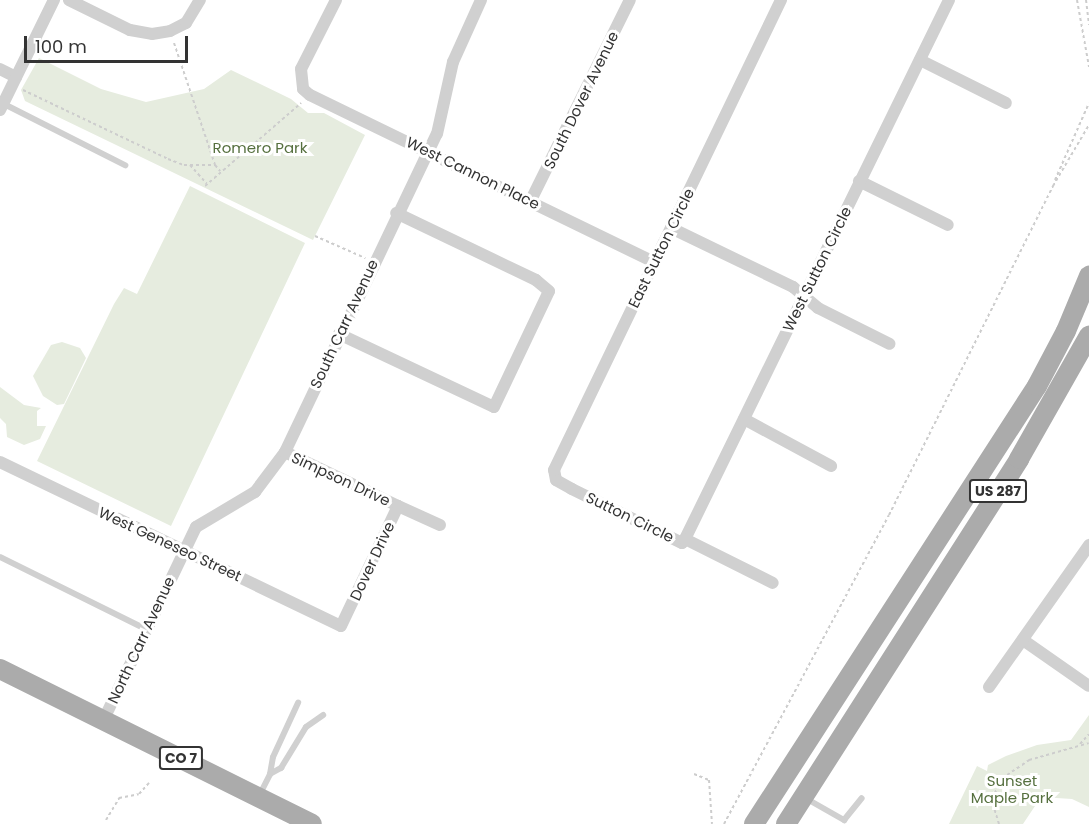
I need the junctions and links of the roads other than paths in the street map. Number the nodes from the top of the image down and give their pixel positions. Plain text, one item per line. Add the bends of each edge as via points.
1 (54, 0) edge
2 (69, 0) edge
3 (200, 0) edge
4 (336, 0) edge
5 (481, 0) edge
6 (630, 0) edge
7 (782, 0) edge
8 (949, 0) edge
9 (920, 60) junction
10 (0, 69) edge
11 (16, 77) junction
12 (1006, 103) dead end
13 (2, 106) edge
14 (428, 151) junction
15 (125, 165) dead end
16 (860, 181) junction
17 (531, 200) junction
18 (396, 213) junction
19 (948, 225) dead end
20 (671, 228) junction
21 (654, 262) junction
22 (1089, 276) edge
23 (805, 295) junction
24 (339, 334) junction
25 (1089, 336) edge
26 (890, 344) dead end
27 (744, 419) junction
28 (285, 452) junction
29 (0, 462) edge
30 (831, 466) dead end
31 (572, 489) joint
32 (255, 492) joint
33 (398, 506) junction
34 (440, 525) dead end
35 (685, 539) junction
36 (1089, 544) edge
37 (183, 550) junction
38 (0, 557) edge
39 (773, 583) dead end
40 (341, 626) joint
41 (146, 629) junction
42 (1023, 640) junction
43 (0, 669) edge
44 (1089, 686) edge
45 (988, 687) dead end
46 (298, 703) dead end
47 (323, 715) dead end
48 (104, 719) junction
49 (270, 774) junction
50 (802, 796) junction
51 (258, 798) junction
52 (862, 798) dead end
53 (312, 824) edge
54 (754, 824) edge
55 (786, 824) edge

1 - 11 street
2 - 3 street via 130,30 152,34 170,32 186,23
4 - 14 street, West Cannon Place via 299,78 310,95
5 - 14 street, South Carr Avenue via 453,62 444,116
6 - 17 street, South Dover Avenue
7 - 20 street, East Sutton Circle
8 - 9 street, West Sutton Circle
9 - 12 street
9 - 16 street, West Sutton Circle
10 - 11 street
11 - 13 street
13 - 15 lane
14 - 17 street, West Cannon Place
14 - 18 street, South Carr Avenue
16 - 19 street
16 - 23 street, West Sutton Circle
17 - 21 street, West Cannon Place
18 - 24 street, South Carr Avenue
18 - 24 street via 536,280 549,291 541,308 494,407
20 - 21 street, East Sutton Circle
20 - 23 street
21 - 31 street, East Sutton Circle via 554,470 556,480
22 - 54 main road, US 287 via 1037,386
23 - 26 street via 818,308
23 - 27 street, West Sutton Circle
24 - 28 street, South Carr Avenue
25 - 50 main road, US 287 via 1019,459
27 - 30 street
27 - 35 street, West Sutton Circle
28 - 32 street, South Carr Avenue
28 - 33 street, Simpson Drive
29 - 37 street, West Geneseo Street
31 - 35 street, Sutton Circle via 682,543
32 - 37 street, North Carr Avenue via 209,516 196,527
33 - 34 street, Dover Drive
33 - 40 street, Dover Drive
35 - 39 street
36 - 42 street
37 - 40 street, West Geneseo Street
37 - 41 street, North Carr Avenue
38 - 41 lane
41 - 48 street, North Carr Avenue
42 - 44 street
42 - 45 street
43 - 48 main road, CO 7
46 - 49 lane via 273,757
47 - 49 lane via 306,727 281,768
48 - 51 main road, CO 7
49 - 51 lane
50 - 52 lane via 844,820
50 - 55 main road, US 287
51 - 53 main road, CO 7

